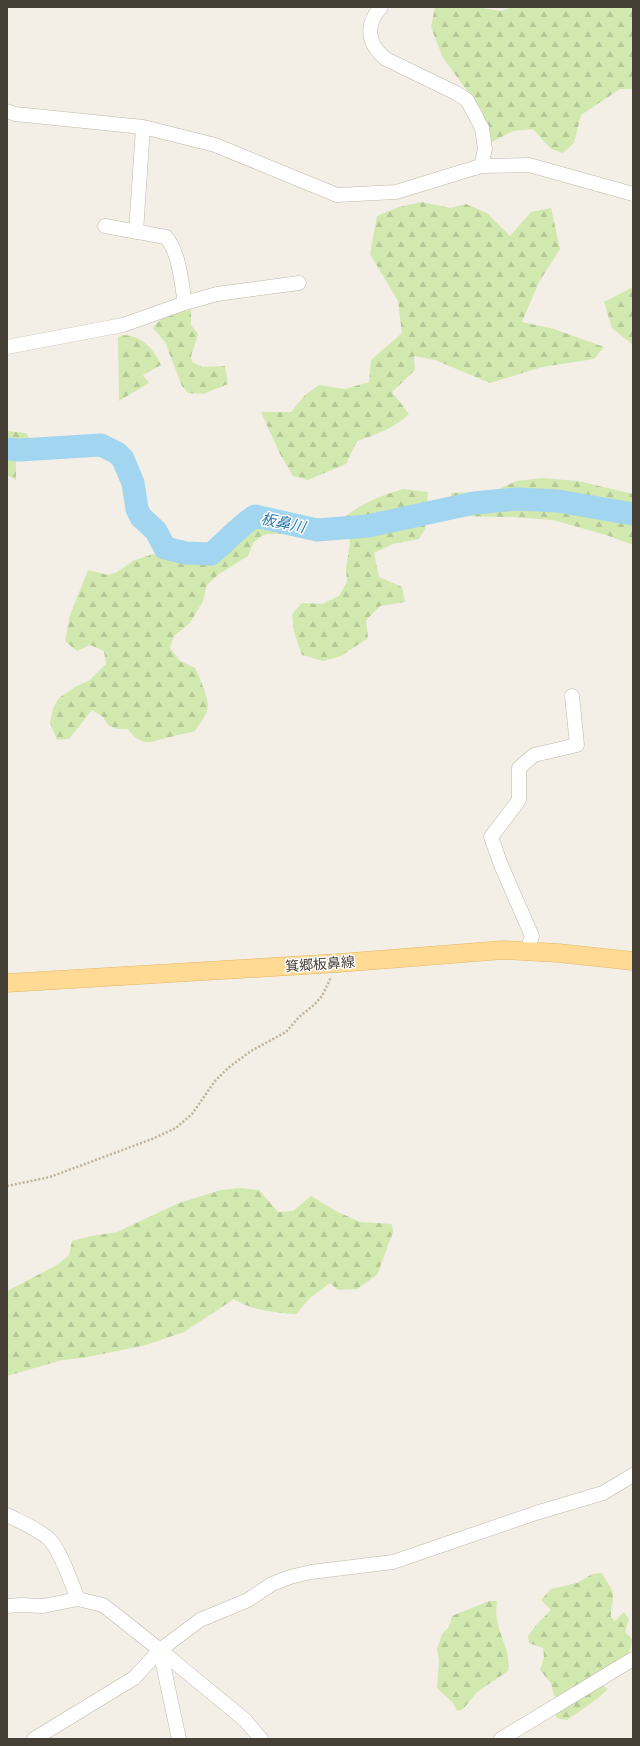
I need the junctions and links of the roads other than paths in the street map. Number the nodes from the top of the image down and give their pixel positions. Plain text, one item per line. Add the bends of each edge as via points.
1 (381, 7) edge
2 (7, 111) edge
3 (143, 127) junction
4 (481, 166) junction
5 (633, 194) edge
6 (104, 226) dead end
7 (136, 232) junction
8 (299, 283) dead end
9 (186, 303) junction
10 (7, 347) edge
11 (572, 696) dead end
12 (527, 951) junction
13 (633, 961) edge
14 (7, 983) edge
15 (633, 1475) edge
16 (7, 1515) edge
17 (78, 1599) junction
18 (7, 1606) edge
19 (160, 1650) junction
20 (633, 1659) edge
21 (34, 1739) edge
22 (179, 1739) edge
23 (261, 1739) edge
24 (501, 1739) edge

1 - 4 street via 369,33 379,53 467,100 482,128 485,149
2 - 3 street via 15,114
3 - 4 street via 216,145 337,195 396,192
3 - 7 street
4 - 5 street via 529,164
6 - 7 street
7 - 9 street via 166,238 172,245
8 - 9 street via 217,294
9 - 10 street via 123,325
11 - 12 street via 577,745 534,755 519,768 519,800 491,837 532,936
12 - 13 main road, 箕郷板鼻線
12 - 14 main road, 箕郷板鼻線 via 504,950 339,963
15 - 19 street via 603,1493 393,1562 290,1577 272,1584 248,1600 200,1620
16 - 17 street via 48,1538 56,1547
17 - 18 street via 43,1606
17 - 19 street via 103,1605
19 - 21 street via 134,1678
19 - 22 street
19 - 23 street via 246,1720
20 - 24 street

